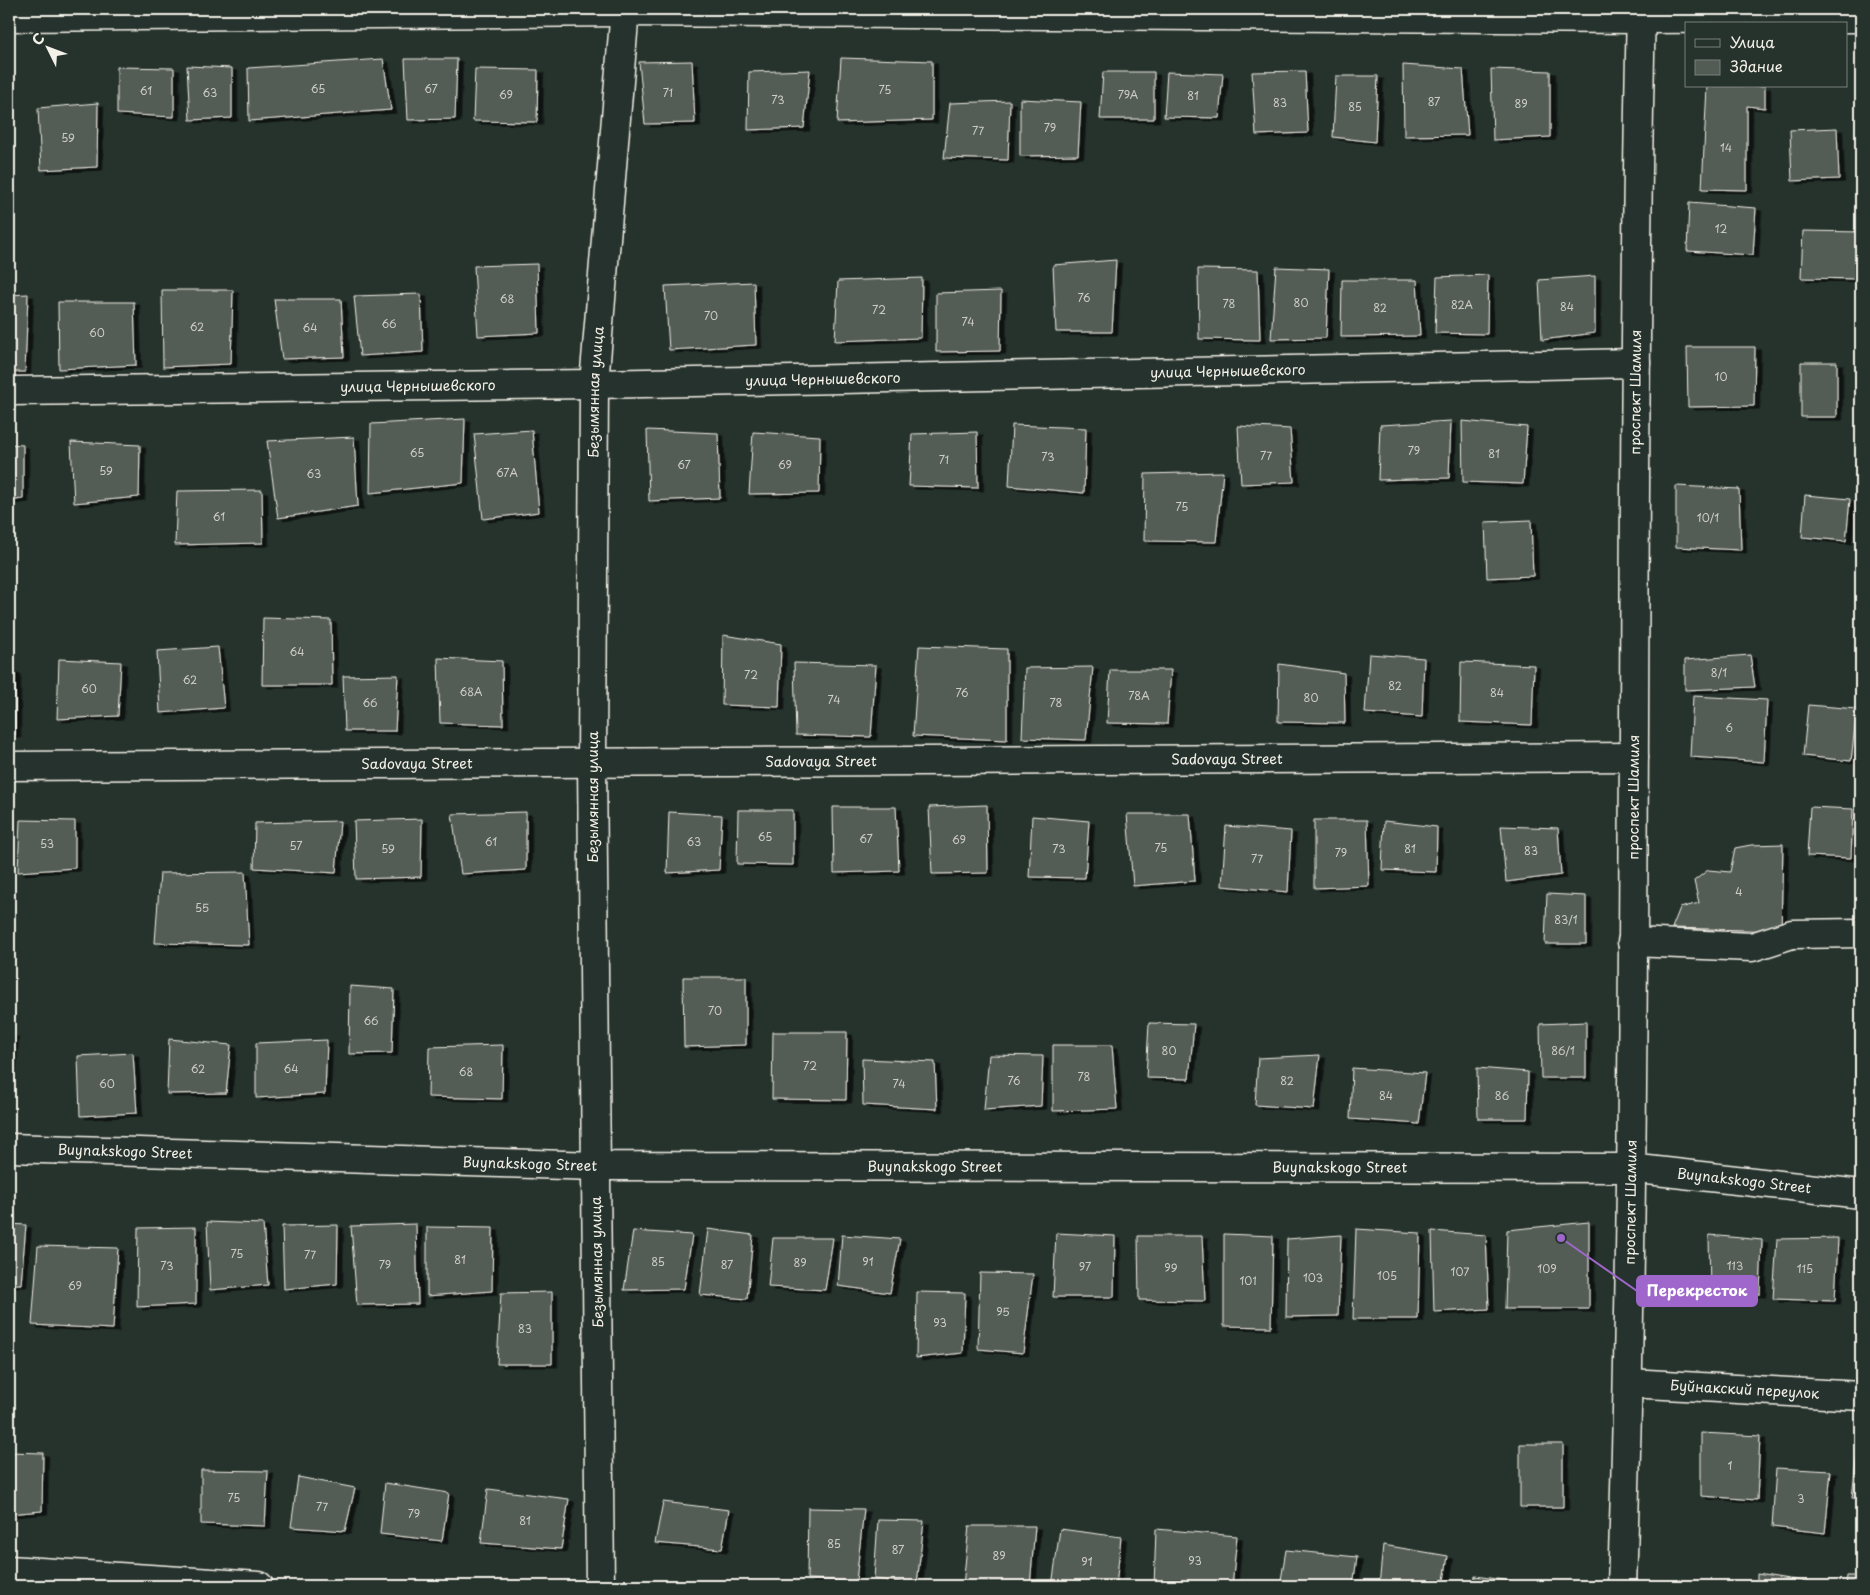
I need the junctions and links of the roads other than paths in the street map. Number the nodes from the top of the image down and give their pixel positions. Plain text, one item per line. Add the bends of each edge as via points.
1 (625, 10) edge
2 (1641, 14) edge
3 (9, 17) edge
4 (1861, 18) edge
5 (1636, 363) junction
6 (594, 384) junction
7 (9, 391) edge
8 (1634, 757) junction
9 (592, 763) junction
10 (9, 766) edge
11 (1861, 933) edge
12 (1632, 942) junction
13 (9, 1148) edge
14 (596, 1166) junction
15 (1630, 1168) junction
16 (1861, 1194) edge
17 (1629, 1383) junction
18 (1861, 1396) edge
19 (9, 1570) edge
20 (258, 1586) edge
21 (600, 1586) edge
22 (1622, 1586) edge

1 - 2 street
1 - 3 street
1 - 6 street, Безымянная улица
2 - 4 street
2 - 5 street, проспект Шамиля
5 - 6 street, улица Чернышевского
5 - 8 street, проспект Шамиля
6 - 7 street, улица Чернышевского
6 - 9 street, Безымянная улица
8 - 9 street, Sadovaya Street
8 - 12 street, проспект Шамиля
9 - 10 street, Sadovaya Street
9 - 14 street, Безымянная улица
11 - 12 street via 1792,934 1752,947
12 - 15 street, проспект Шамиля
13 - 14 street, Buynakskogo Street
14 - 15 street, Buynakskogo Street
14 - 21 street, Безымянная улица
15 - 16 street, Buynakskogo Street
15 - 17 street, проспект Шамиля
17 - 18 street, Буйнакский переулок
17 - 22 street, проспект Шамиля
19 - 20 street

